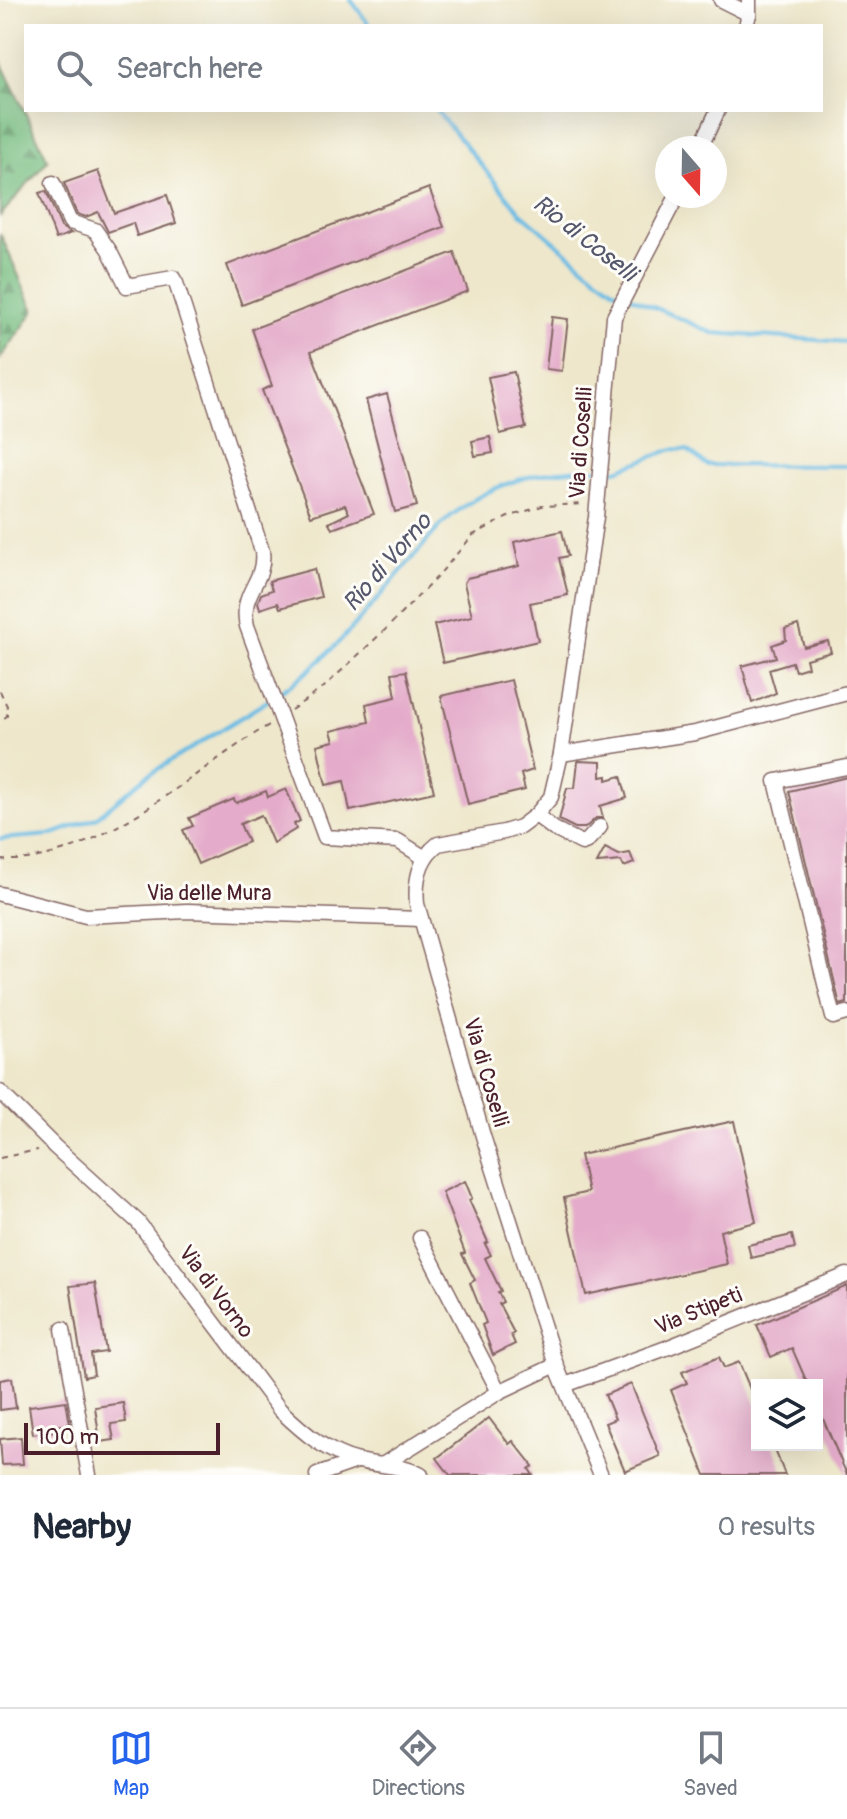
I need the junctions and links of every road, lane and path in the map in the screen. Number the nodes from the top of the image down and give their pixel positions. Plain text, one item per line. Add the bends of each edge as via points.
1 (721, 0) edge
2 (748, 13) edge
3 (717, 112) edge
4 (706, 136) edge
5 (53, 183) dead end
6 (671, 208) edge
7 (598, 503) junction
8 (0, 691) edge
9 (847, 693) edge
10 (279, 711) junction
11 (0, 721) edge
12 (561, 754) junction
13 (847, 767) edge
14 (536, 815) junction
15 (600, 827) dead end
16 (425, 858) junction
17 (0, 860) edge
18 (0, 894) edge
19 (421, 919) junction
20 (847, 1013) edge
21 (0, 1092) edge
22 (55, 1147) junction
23 (0, 1158) edge
24 (420, 1238) dead end
25 (847, 1275) edge
26 (63, 1329) dead end
27 (556, 1365) junction
28 (565, 1385) junction
29 (499, 1392) junction
30 (357, 1461) junction
31 (384, 1464) junction
32 (89, 1475) edge
33 (317, 1475) edge
34 (421, 1475) edge
35 (601, 1475) edge

1 - 2 street
3 - 4 street
5 - 10 street via 70,222 95,230 127,286 166,277 176,283 262,551 263,563 244,612
6 - 7 street, Via di Coselli via 614,317
7 - 10 path via 542,506 473,535 323,688
7 - 12 street, Via di Coselli
8 - 11 path via 7,716
9 - 12 street via 695,733
10 - 16 street via 325,837 398,841
10 - 17 path via 110,831 52,854
12 - 14 street, Via di Coselli via 551,797
13 - 20 street via 776,781 833,1017
14 - 15 street via 582,843
14 - 16 street via 504,832 438,844
16 - 19 street, Via di Coselli via 415,886
18 - 19 street, Via delle Mura via 86,916 187,911
19 - 27 street, Via di Coselli
21 - 22 street, Via di Vorno
22 - 23 path
22 - 30 street, Via di Vorno via 138,1222 280,1410 325,1447
24 - 29 street
25 - 28 street, Via Stipeti
26 - 32 street
27 - 28 street, Via di Coselli
27 - 29 street
28 - 35 street, Via di Coselli
29 - 31 street
30 - 31 street, Via di Vorno
30 - 33 street
31 - 34 street, Via di Vorno

